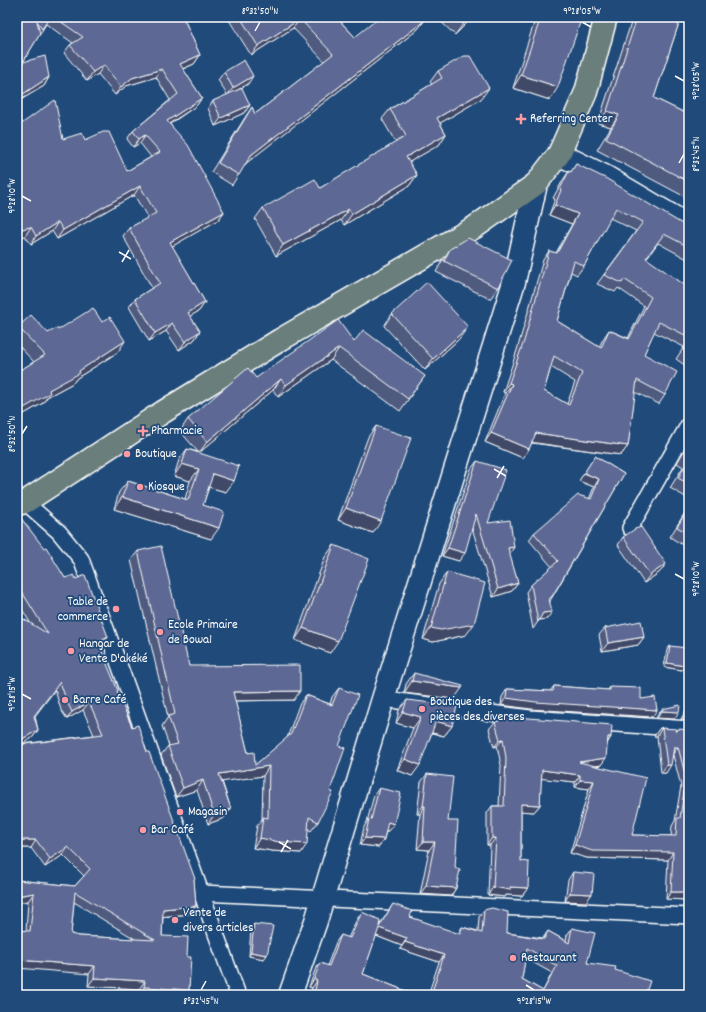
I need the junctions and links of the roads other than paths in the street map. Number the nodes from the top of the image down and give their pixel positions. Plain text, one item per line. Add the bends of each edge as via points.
1 (604, 18) edge
2 (559, 154) junction
3 (536, 184) junction
4 (689, 226) edge
5 (689, 424) edge
6 (21, 503) edge
7 (630, 528) dead end
8 (383, 699) junction
9 (689, 730) edge
10 (200, 893) junction
11 (321, 899) junction
12 (689, 916) edge
13 (238, 995) edge
14 (290, 995) edge

1 - 2 highway via 586,92
2 - 3 highway
2 - 4 main road via 606,177
3 - 6 highway via 475,227 280,340
3 - 8 main road via 514,282
5 - 7 street
6 - 10 street via 59,532 80,559
8 - 9 street via 530,718
8 - 11 main road
10 - 11 street
10 - 13 street
11 - 12 street
11 - 14 main road via 316,921

